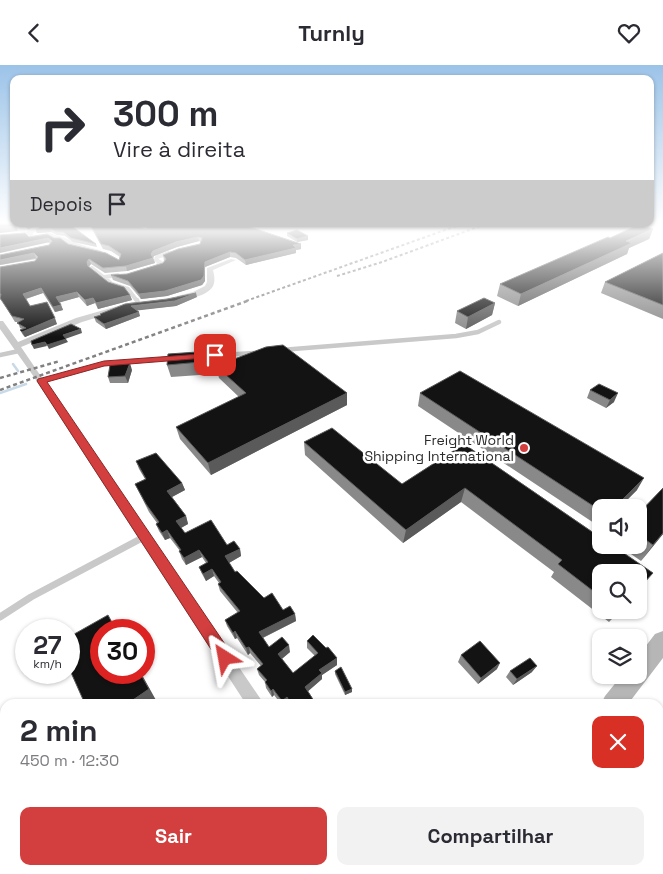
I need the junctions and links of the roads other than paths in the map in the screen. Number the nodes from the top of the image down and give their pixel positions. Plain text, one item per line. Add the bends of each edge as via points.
1 (160, 262) edge
2 (229, 262) edge
3 (150, 267) edge
4 (92, 268) edge
5 (125, 275) edge
6 (105, 277) junction
7 (168, 300) edge
8 (150, 302) edge
9 (138, 303) junction
10 (499, 322) dead end
11 (0, 323) edge
12 (18, 348) junction
13 (272, 351) edge
14 (263, 352) edge
15 (0, 355) edge
16 (185, 357) edge
17 (195, 357) edge
18 (42, 381) junction
19 (145, 536) junction
20 (0, 617) edge
21 (663, 641) edge
22 (647, 662) edge
23 (629, 684) edge
24 (253, 699) edge
25 (617, 699) edge

1 - 3 lane via 163,264
2 - 7 street via 209,269 211,281 206,289
4 - 6 lane
5 - 6 lane
6 - 9 lane via 109,282 128,289
8 - 9 street
9 - 12 street via 79,319
10 - 13 lane via 478,332 456,336
11 - 12 street
12 - 15 lane
12 - 18 street
14 - 17 lane
16 - 18 lane via 104,364
18 - 19 street
19 - 20 lane
19 - 24 street
21 - 22 main road
23 - 25 main road

